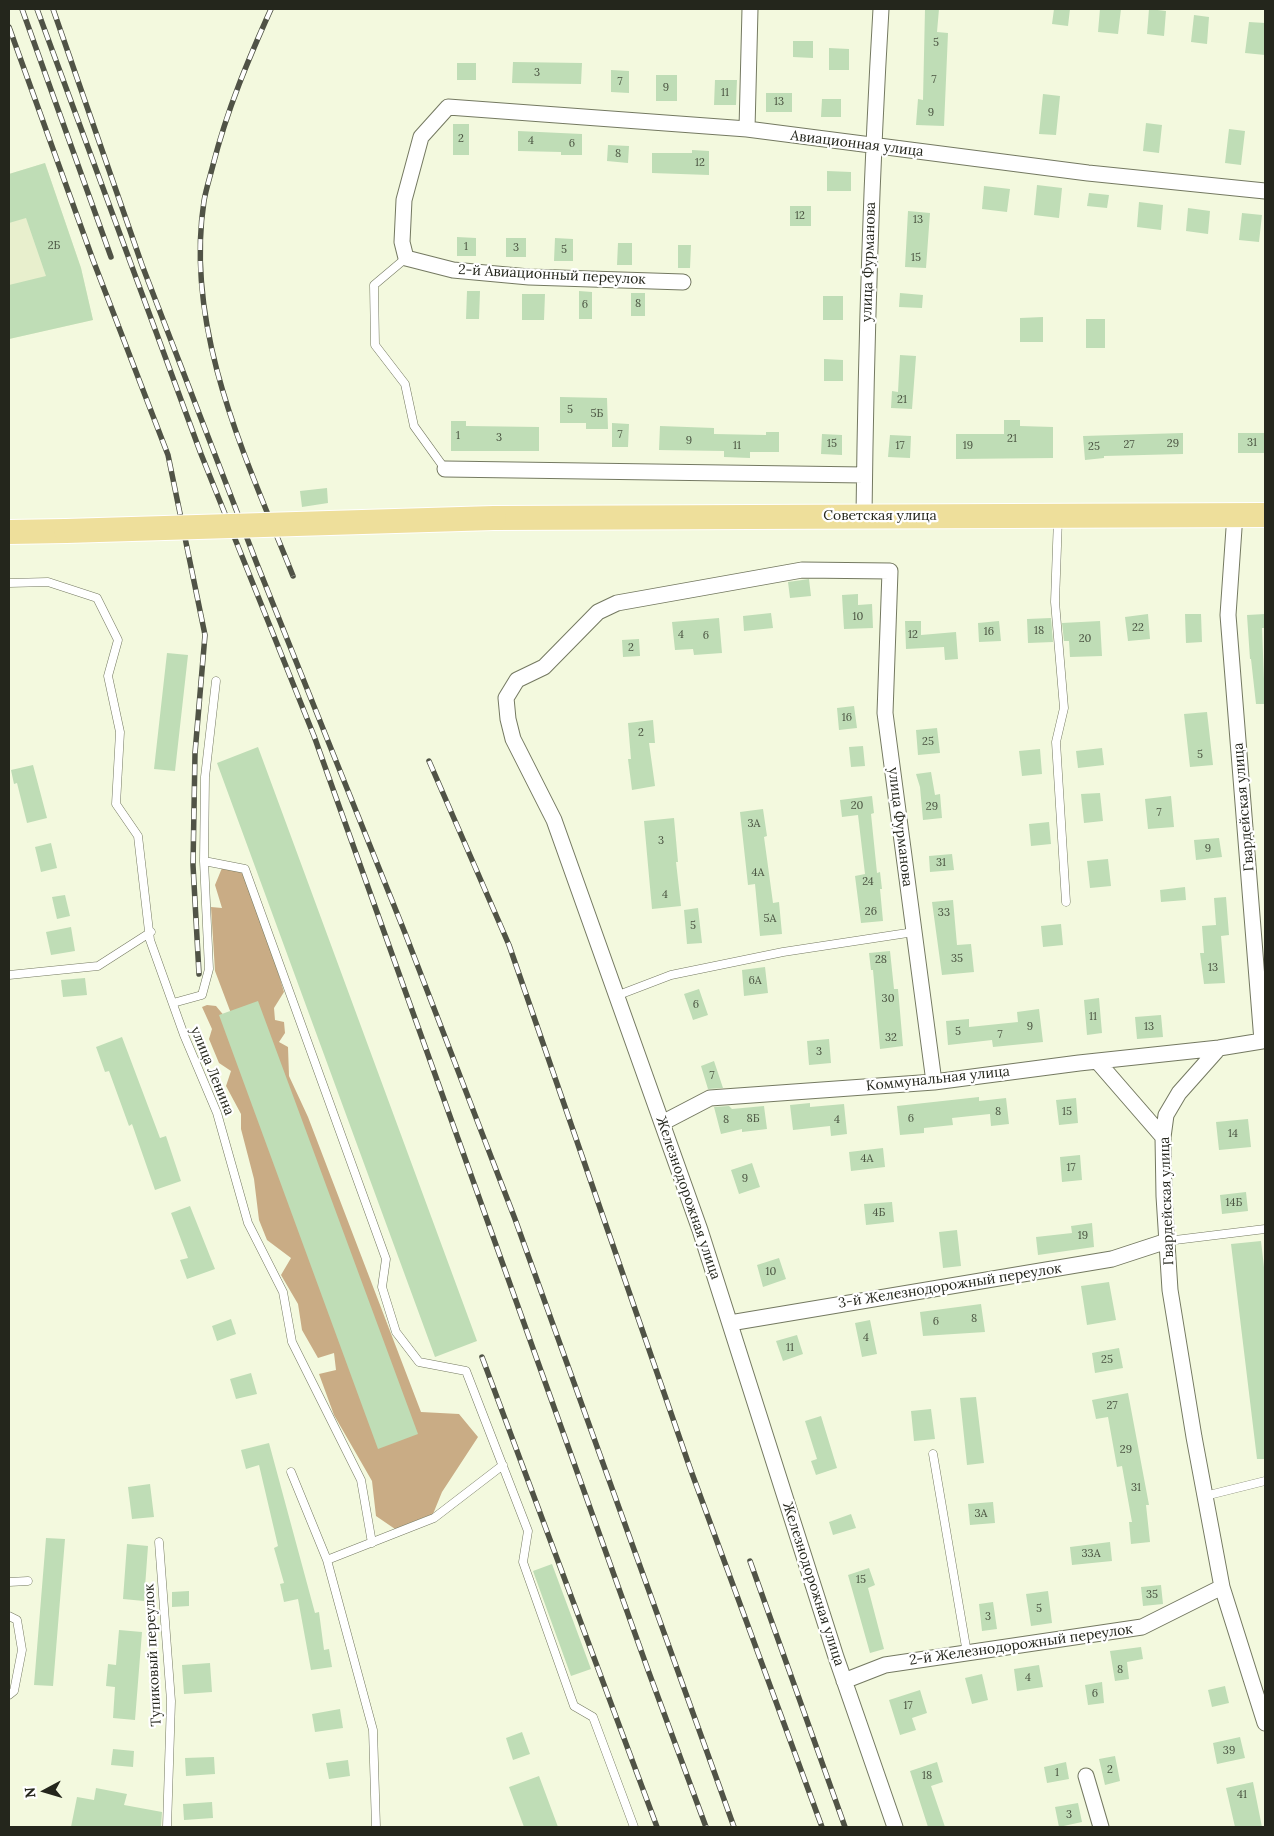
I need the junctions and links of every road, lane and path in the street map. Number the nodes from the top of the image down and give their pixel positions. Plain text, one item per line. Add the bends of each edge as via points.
1 (750, 9) edge
2 (881, 9) edge
3 (747, 129) junction
4 (872, 146) junction
5 (1265, 191) edge
6 (406, 258) junction
7 (683, 282) dead end
8 (445, 469) joint
9 (864, 475) junction
10 (1235, 514) junction
11 (1265, 514) edge
12 (1058, 515) junction
13 (864, 516) junction
14 (9, 532) edge
15 (890, 571) joint
16 (9, 583) edge
17 (216, 681) dead end
18 (204, 861) junction
19 (1066, 902) dead end
20 (151, 932) junction
21 (914, 932) junction
22 (9, 975) edge
23 (616, 996) junction
24 (173, 1004) junction
25 (1264, 1041) edge
26 (1219, 1048) junction
27 (1097, 1061) junction
28 (934, 1082) junction
29 (662, 1123) junction
30 (1163, 1137) junction
31 (1265, 1229) edge
32 (1167, 1240) junction
33 (730, 1323) junction
34 (933, 1454) dead end
35 (502, 1465) junction
36 (291, 1472) dead end
37 (1265, 1481) edge
38 (1205, 1496) junction
39 (159, 1542) dead end
40 (372, 1542) junction
41 (327, 1560) junction
42 (28, 1581) dead end
43 (9, 1582) edge
44 (1222, 1587) junction
45 (9, 1616) edge
46 (967, 1653) junction
47 (844, 1681) junction
48 (9, 1694) edge
49 (1265, 1719) edge
50 (1086, 1776) dead end
51 (167, 1827) edge
52 (376, 1827) edge
53 (634, 1827) edge
54 (895, 1827) edge
55 (1101, 1827) edge

1 - 3 street
2 - 4 street, улица Фурманова
3 - 4 street, Авиационная улица
3 - 6 street, Авиационная улица via 448,107 421,137 404,200 402,242
4 - 5 street, Авиационная улица
4 - 9 street, улица Фурманова
6 - 7 street, 2-й Авиационный переулок via 453,270 529,277
6 - 8 lane via 374,285 375,345 405,384 414,426
8 - 9 street
9 - 13 street, улица Фурманова
10 - 11 main road, Советская улица
10 - 12 main road, Советская улица
10 - 25 street, Гвардейская улица via 1228,615
12 - 13 main road, Советская улица
12 - 19 lane via 1055,602 1064,708 1056,742
13 - 14 main road, Советская улица, bridge via 494,518
15 - 21 street, улица Фурманова via 886,713
15 - 23 street, Железнодорожная улица via 802,570 617,603 598,612 544,668 517,680 506,698 513,739 554,820
16 - 20 lane, улица Ленина via 48,582 97,598 118,640 108,676 120,732 116,804 138,836
17 - 18 lane via 205,777
18 - 24 lane via 208,969 202,995
18 - 35 lane via 245,869 386,1259 382,1287 396,1332 419,1362 466,1371
20 - 22 lane via 98,966
20 - 24 lane, улица Ленина via 150,940
21 - 23 lane via 783,952 671,975
21 - 28 street, улица Фурманова
23 - 29 street, Железнодорожная улица
24 - 40 lane, улица Ленина via 216,1113 248,1223 284,1292 292,1342 361,1480
25 - 26 street, Гвардейская улица
26 - 27 street, Коммунальная улица
26 - 30 street, Гвардейская улица via 1178,1093 1166,1115
27 - 28 street, Коммунальная улица
27 - 30 street
28 - 29 street, Коммунальная улица via 710,1098
29 - 33 street, Железнодорожная улица
30 - 32 street, Гвардейская улица
31 - 32 lane
32 - 33 street, 3-й Железнодорожный переулок via 1112,1259
32 - 38 street, Гвардейская улица via 1170,1290
33 - 47 street, Железнодорожная улица
34 - 46 lane
35 - 40 lane via 434,1518
35 - 53 lane via 528,1531 523,1562 574,1706 593,1717
36 - 41 lane
37 - 38 lane
38 - 44 street, Гвардейская улица
39 - 51 lane, Тупиковый переулок via 171,1701
40 - 41 lane
41 - 52 lane via 373,1730
42 - 43 lane
44 - 46 street, 2-й Железнодорожный переулок via 1142,1627
44 - 49 street, Гвардейская улица
45 - 48 lane via 17,1620 22,1650 14,1691
46 - 47 street, 2-й Железнодорожный переулок via 885,1665
47 - 54 street, Железнодорожная улица
50 - 55 street

